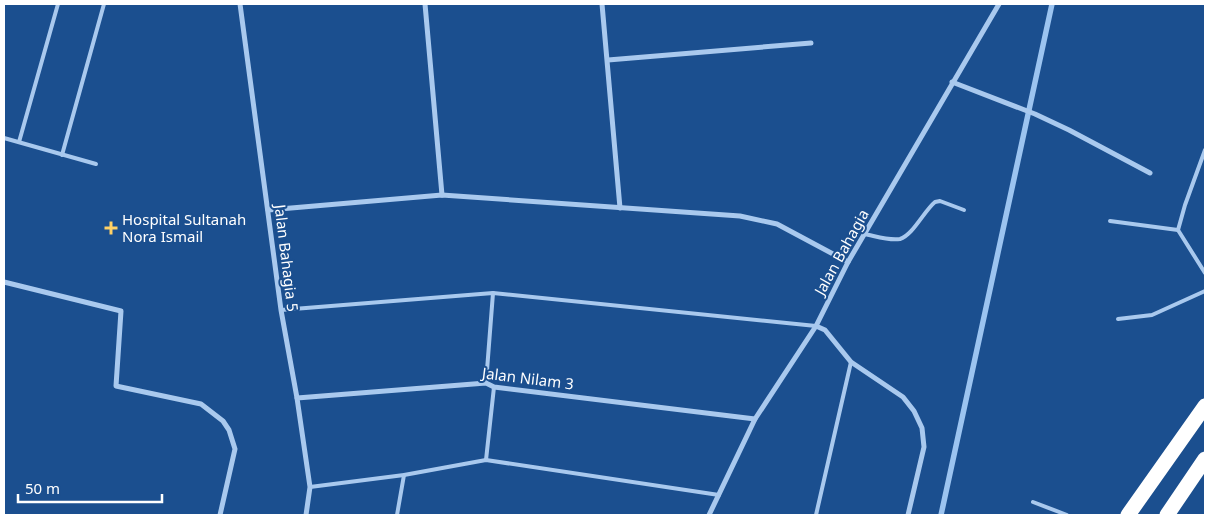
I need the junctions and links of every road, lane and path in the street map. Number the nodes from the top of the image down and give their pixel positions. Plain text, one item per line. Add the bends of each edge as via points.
1 (58, 4) edge
2 (104, 4) edge
3 (240, 4) edge
4 (425, 4) edge
5 (602, 4) edge
6 (999, 4) edge
7 (811, 43) dead end
8 (608, 60) junction
9 (952, 82) junction
10 (4, 138) edge
11 (19, 142) junction
12 (1205, 150) edge
13 (62, 154) junction
14 (96, 164) dead end
15 (1150, 173) dead end
16 (442, 195) junction
17 (620, 208) junction
18 (268, 210) junction
19 (964, 210) dead end
20 (1110, 221) dead end
21 (1178, 230) junction
22 (864, 234) junction
23 (848, 262) junction
24 (1205, 273) edge
25 (4, 282) edge
26 (1205, 291) edge
27 (493, 293) junction
28 (280, 310) junction
29 (1118, 319) dead end
30 (816, 326) junction
31 (851, 362) junction
32 (486, 383) junction
33 (494, 387) junction
34 (297, 398) junction
35 (1205, 406) edge
36 (755, 419) junction
37 (1205, 459) edge
38 (486, 460) junction
39 (404, 475) junction
40 (310, 487) junction
41 (719, 495) junction
42 (1033, 502) dead end
43 (220, 515) edge
44 (306, 515) edge
45 (397, 515) edge
46 (709, 515) edge
47 (816, 515) edge
48 (908, 515) edge
49 (1068, 515) edge
50 (1128, 515) edge
51 (1167, 515) edge

1 - 11 lane
2 - 13 lane
3 - 18 street, Jalan Bahagia 5
4 - 16 street
5 - 8 street
6 - 9 street, Jalan Bahagia
7 - 8 street
8 - 17 street
9 - 15 street via 1035,114
9 - 22 street, Jalan Bahagia
10 - 11 lane
11 - 13 lane
12 - 21 lane
13 - 14 lane
16 - 17 street
16 - 18 street
17 - 23 street via 740,216 777,224
18 - 28 street, Jalan Bahagia 5
19 - 22 lane via 935,202 912,230 900,239
20 - 21 lane
21 - 24 lane
22 - 23 street, Jalan Bahagia
23 - 30 street, Jalan Bahagia
25 - 43 street via 121,311 116,386 201,404 230,430 235,449
26 - 29 lane via 1152,315
27 - 28 lane
27 - 30 lane
27 - 32 lane
28 - 34 street, Jalan Bahagia 5
30 - 31 street via 825,330
30 - 36 street, Jalan Bahagia
31 - 47 lane
31 - 48 street via 904,397 922,428 924,448
32 - 33 street, Jalan Nilam 3
32 - 34 street, Jalan Nilam 3
33 - 36 street, Jalan Nilam 3
33 - 38 lane
34 - 40 street, Jalan Bahagia 5
35 - 50 highway
36 - 41 street, Jalan Bahagia
37 - 51 highway
38 - 39 lane
38 - 41 lane
39 - 40 lane
39 - 45 lane
40 - 44 street, Jalan Bahagia 5
41 - 46 street, Jalan Bahagia
42 - 49 lane

